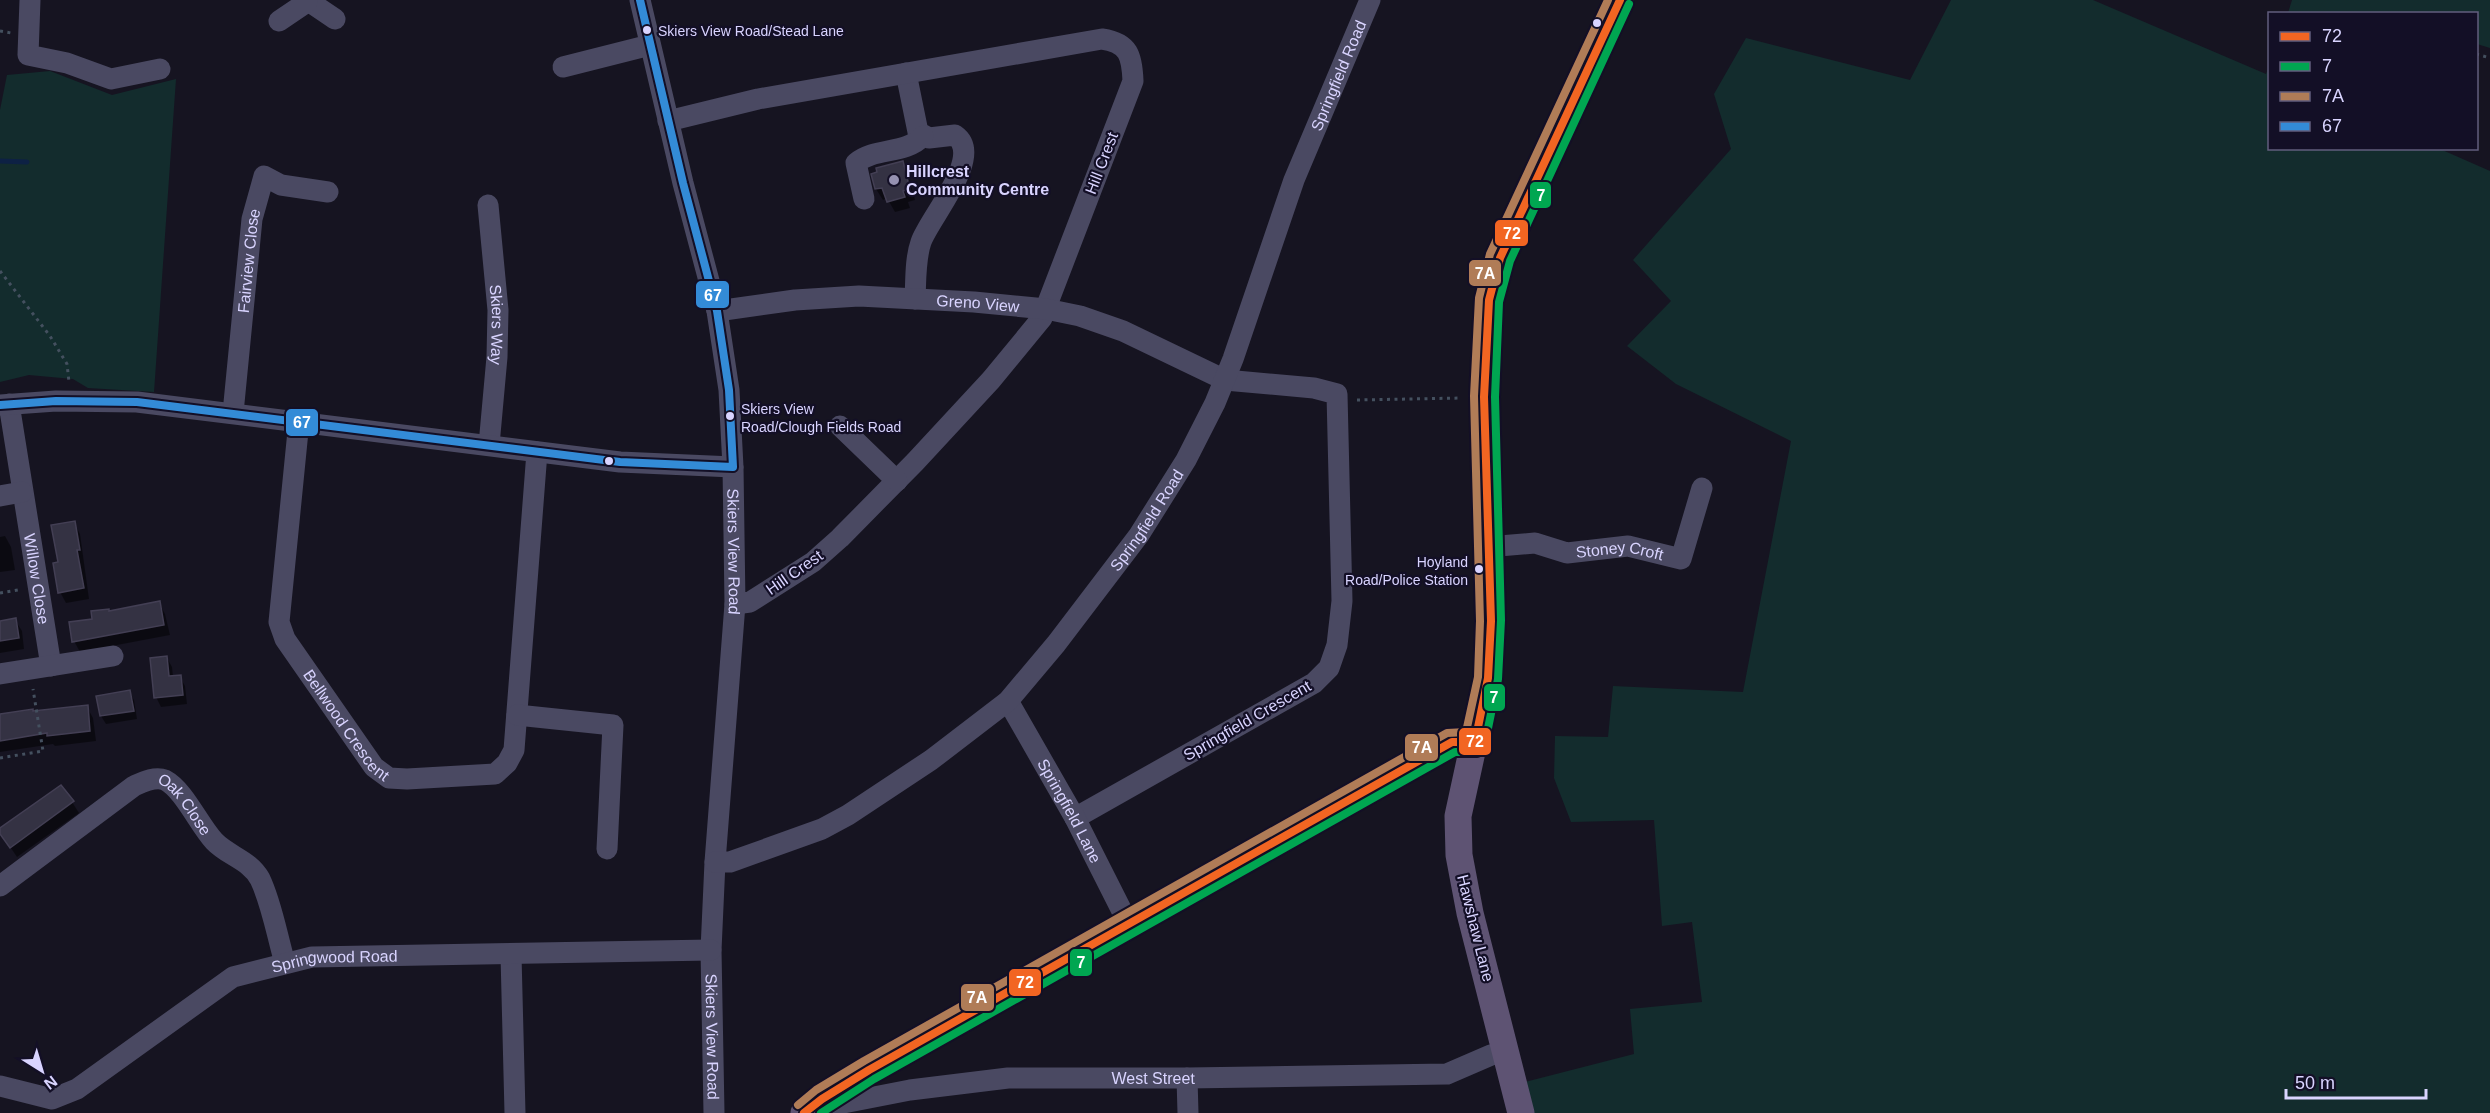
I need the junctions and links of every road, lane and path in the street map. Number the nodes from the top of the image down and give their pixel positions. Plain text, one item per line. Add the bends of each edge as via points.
1 (30, 0) edge
2 (640, 0) edge
3 (1370, 0) edge
4 (307, 1) edge
5 (1615, 2) edge
6 (335, 19) dead end
7 (279, 21) dead end
8 (650, 45) junction
9 (563, 67) dead end
10 (160, 69) dead end
11 (906, 73) junction
12 (668, 122) junction
13 (923, 136) junction
14 (328, 192) dead end
15 (864, 199) dead end
16 (488, 205) dead end
17 (0, 271) edge
18 (915, 299) junction
19 (1046, 309) junction
20 (717, 311) junction
21 (1225, 380) junction
22 (1484, 397) junction
23 (71, 401) junction
24 (1337, 401) junction
25 (4, 404) edge
26 (233, 413) junction
27 (299, 421) junction
28 (840, 426) dead end
29 (489, 445) junction
30 (537, 452) junction
31 (733, 467) junction
32 (897, 481) junction
33 (1702, 488) dead end
34 (22, 492) junction
35 (0, 496) edge
36 (1486, 548) junction
37 (735, 604) junction
38 (113, 656) dead end
39 (41, 667) junction
40 (0, 674) edge
41 (1008, 700) junction
42 (517, 715) junction
43 (1475, 742) junction
44 (0, 758) edge
45 (1075, 819) junction
46 (607, 849) dead end
47 (716, 862) junction
48 (0, 886) edge
49 (1128, 923) junction
50 (711, 950) junction
51 (511, 955) junction
52 (285, 963) junction
53 (1507, 1051) junction
54 (1187, 1078) junction
55 (0, 1086) edge
56 (54, 1106) edge
57 (813, 1106) edge
58 (514, 1113) edge
59 (714, 1113) edge
60 (1188, 1113) edge
61 (1521, 1113) edge

1 - 10 street via 28,55 67,63 111,79
2 - 8 street, Skiers View Road
3 - 21 street, Springfield Road via 1294,180
4 - 6 street
4 - 7 street
5 - 22 main road, Hawshaw Lane via 1500,258 1489,300
8 - 9 street
8 - 12 street, Skiers View Road
11 - 12 street, Hill Crest via 758,99
11 - 13 street via 915,123
11 - 19 street, Hill Crest via 1102,39 1116,41 1132,60 1133,81
12 - 20 street, Skiers View Road
13 - 15 street via 914,145 863,157 856,163
13 - 18 street via 955,135 962,140 964,158 946,200 919,245
14 - 26 street, Fairview Close via 281,185 264,176 252,219
16 - 29 street, Skiers Way via 498,310
17 - 23 path via 67,364
18 - 19 street, Greno View
18 - 20 street, Greno View via 806,299
19 - 21 street, Greno View via 1123,331
19 - 32 street, Hill Crest via 991,380
20 - 31 street, Skiers View Road via 729,390
21 - 24 street via 1327,390 1337,394
21 - 41 street, Springfield Road via 1186,460 1139,535
22 - 24 path
22 - 36 main road, Hawshaw Lane
23 - 25 street
23 - 26 street via 137,402
24 - 45 street, Springfield Crescent via 1342,601 1337,645 1329,668 1314,683
25 - 34 street, Willow Close
26 - 27 street
27 - 29 street
27 - 42 street, Bellwood Crescent via 279,622 285,639 374,767 389,778 495,774 514,750
28 - 32 street
29 - 30 street
30 - 31 street via 620,462
30 - 42 street, Bellwood Crescent
31 - 37 street, Skiers View Road
32 - 37 street, Hill Crest via 813,562 750,602
33 - 36 street, Stoney Croft via 1681,559 1628,546 1567,554 1535,543
34 - 35 street
34 - 39 street, Willow Close
36 - 43 main road, Hawshaw Lane via 1491,621 1488,678
37 - 47 street, Skiers View Road
38 - 39 street
39 - 40 street
39 - 44 path via 44,751
41 - 45 street, Springfield Lane
41 - 47 street, Springfield Road via 931,760 822,829 730,862
42 - 46 street via 613,725
43 - 49 main road via 1452,742
43 - 53 main road, Hawshaw Lane via 1458,816 1459,855 1470,913
45 - 49 street, Springfield Lane
47 - 50 street, Skiers View Road
48 - 52 street, Oak Close via 134,786 160,778 179,794 221,848 256,873
49 - 57 main road
50 - 51 street, Springwood Road
50 - 59 street, Skiers View Road
51 - 52 street, Springwood Road via 312,957
51 - 58 street
52 - 56 street, Springwood Road via 233,977
53 - 54 street, West Street via 1447,1074
53 - 61 main road, Hawshaw Lane
54 - 57 street, West Street via 1008,1078
54 - 60 street
55 - 56 street, Springwood Road

